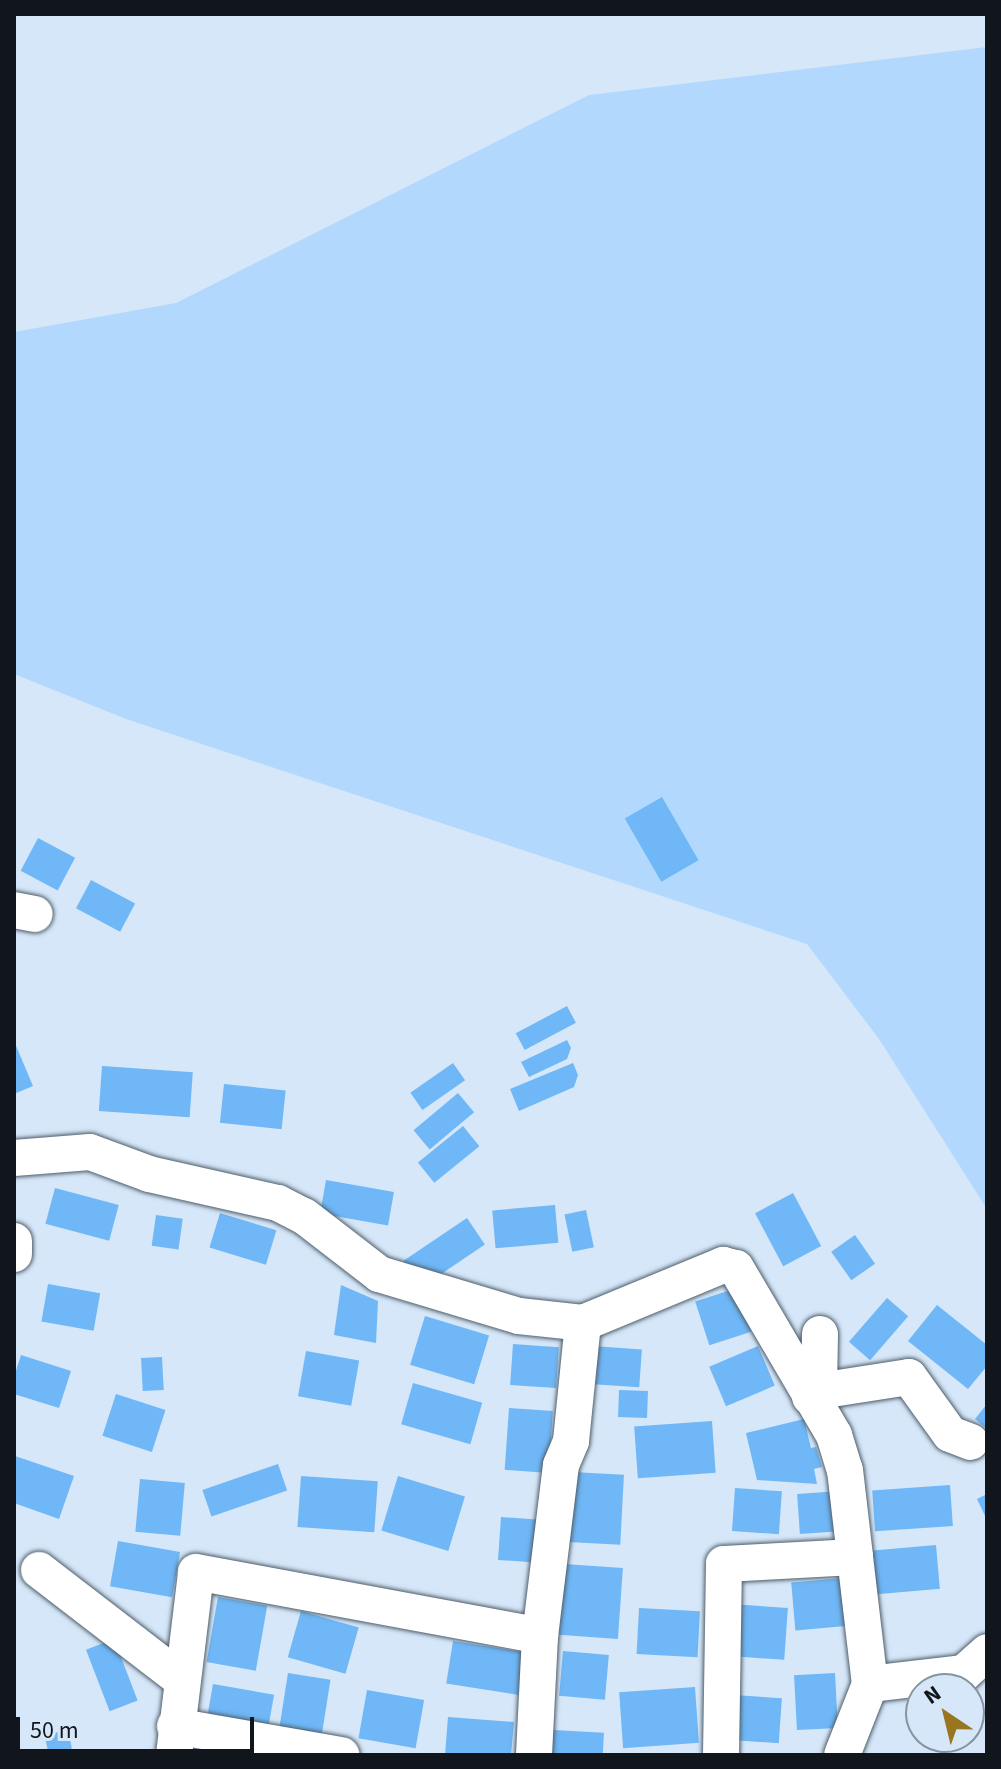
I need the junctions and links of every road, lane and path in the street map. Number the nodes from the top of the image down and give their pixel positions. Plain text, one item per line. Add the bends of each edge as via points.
1 (14, 1158) edge
2 (14, 1241) edge
3 (14, 1254) edge
4 (583, 1323) junction
5 (820, 1334) dead end
6 (815, 1394) junction
7 (971, 1442) dead end
8 (855, 1557) junction
9 (39, 1570) dead end
10 (540, 1636) junction
11 (987, 1652) edge
12 (182, 1680) junction
13 (870, 1684) junction
14 (175, 1740) edge
15 (342, 1755) edge
16 (534, 1755) edge
17 (721, 1755) edge
18 (842, 1755) edge

1 - 4 street via 90,1152 149,1174 248,1194 304,1216 396,1282 519,1316
2 - 3 street
4 - 6 street via 723,1265 736,1268
4 - 10 street via 571,1441 561,1465
5 - 6 street
6 - 7 street via 909,1377 950,1434
6 - 8 street via 840,1451
8 - 13 street
8 - 17 street via 724,1564
9 - 12 street
10 - 12 street via 196,1572
10 - 16 street
11 - 13 street via 964,1673
12 - 14 street
13 - 18 street
14 - 15 street

